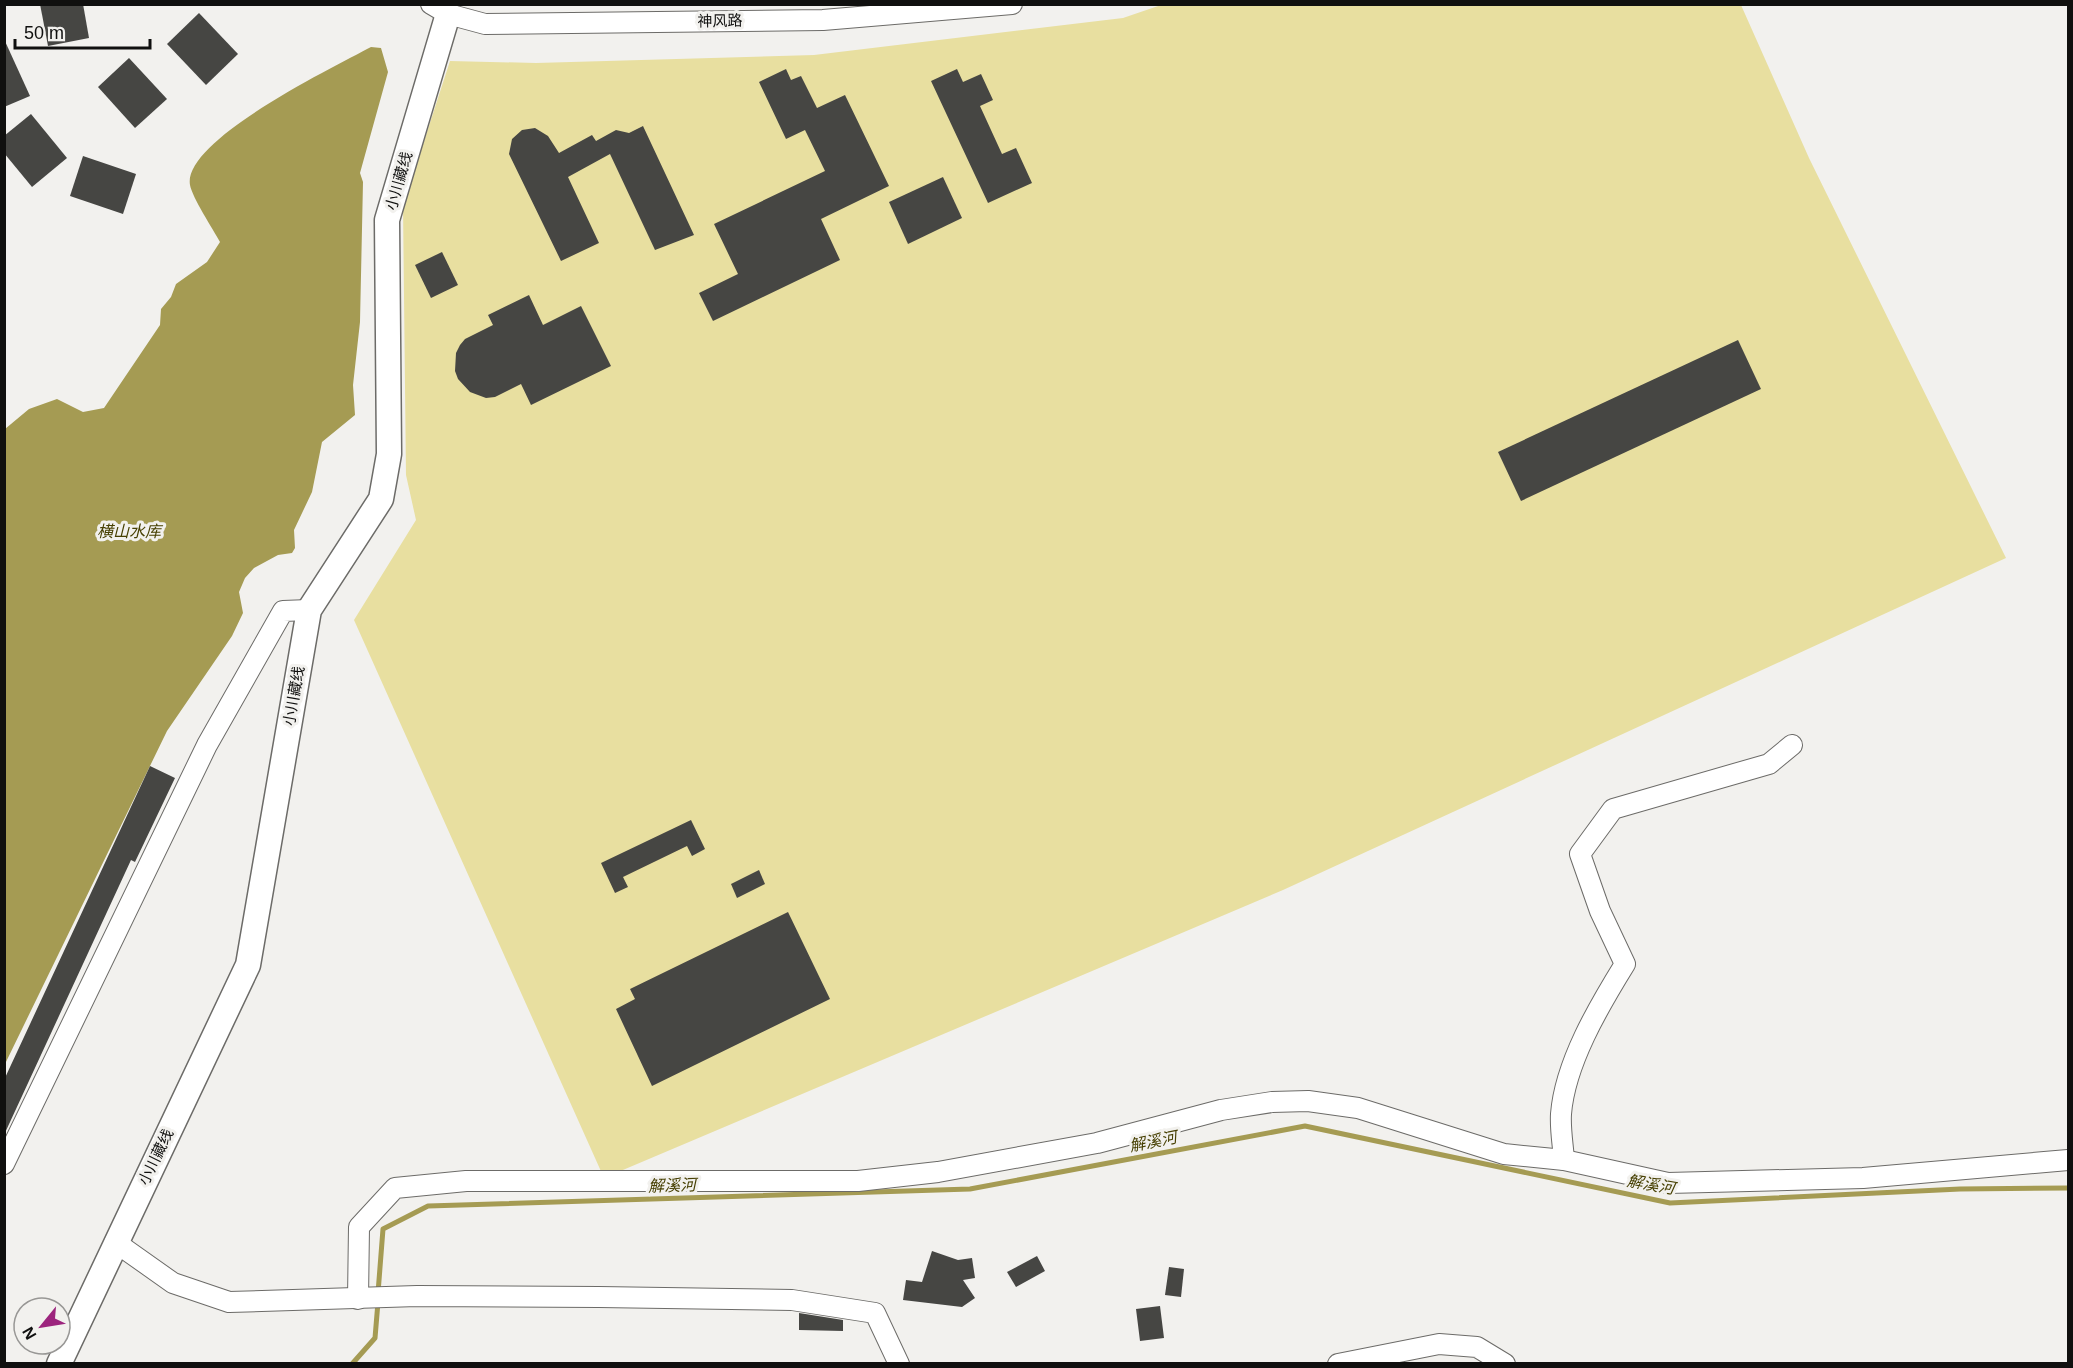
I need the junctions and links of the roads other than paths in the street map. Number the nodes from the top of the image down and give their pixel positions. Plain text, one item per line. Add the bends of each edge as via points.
1 (1012, 4) edge
2 (440, 9) edge
3 (309, 610) junction
4 (1792, 745) dead end
5 (1564, 1160) junction
6 (2068, 1160) edge
7 (4, 1164) edge
8 (116, 1242) junction
9 (358, 1299) junction
10 (59, 1364) edge
11 (898, 1364) edge
12 (1338, 1364) edge
13 (1505, 1364) edge

1 - 2 street, 神风路 via 824,20 485,24
2 - 3 street, 小川藏线 via 387,220 389,454 381,499
3 - 7 street via 283,611 207,744
3 - 8 street, 小川藏线 via 248,965
4 - 5 street via 1769,764 1613,809 1580,854 1600,911 1625,964 1573,1064 1561,1113
5 - 6 street via 1668,1183 1863,1178
5 - 9 street via 1504,1154 1358,1108 1308,1101 1221,1110 1097,1143 938,1172 858,1181 466,1181 396,1188 359,1227
8 - 9 street via 173,1283 229,1302
8 - 10 street, 小川藏线
9 - 11 street via 417,1296 792,1300 875,1313
12 - 13 street via 1439,1344 1478,1347

